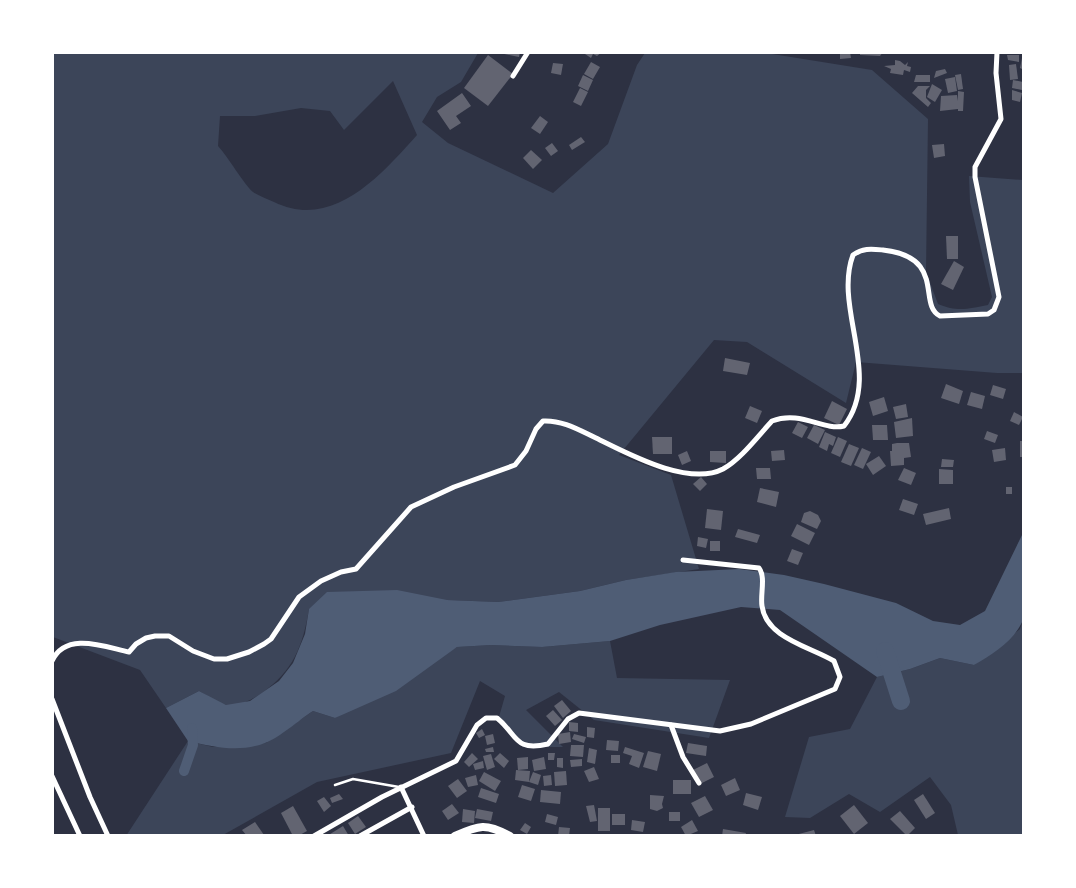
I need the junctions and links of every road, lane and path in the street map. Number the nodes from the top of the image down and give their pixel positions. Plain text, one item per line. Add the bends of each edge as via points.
1 (528, 52) edge
2 (997, 52) edge
3 (514, 76) dead end
4 (683, 560) dead end
5 (52, 661) edge
6 (52, 699) edge
7 (671, 725) junction
8 (52, 776) edge
9 (699, 783) dead end
10 (335, 785) dead end
11 (401, 787) junction
12 (412, 807) junction
13 (80, 836) edge
14 (108, 836) edge
15 (314, 836) edge
16 (360, 836) edge
17 (424, 836) edge
18 (455, 836) edge
19 (510, 836) edge

1 - 3 street
2 - 5 street via 1001,119 975,167 975,177 999,297 997,304 988,314 940,316 932,306 922,268 912,258 868,248 853,255 848,272 859,363 858,394 856,408 844,426 780,418 772,421 724,469 697,473 671,470 640,460 556,420 543,421 516,465 454,487 411,507 356,569 321,581 299,597 271,639 249,652 227,659 214,659 169,636 156,636 141,641 129,652 77,642 56,654
4 - 7 street via 760,568 765,620 772,628 834,661 840,677 835,689 734,729 720,731
6 - 14 street
7 - 9 street via 683,757
7 - 11 street via 579,713 568,719 548,744 530,746 516,741 497,718 486,718 478,725 456,761
8 - 13 street
10 - 11 lane via 353,779
11 - 12 street
11 - 15 street
12 - 16 street
12 - 17 street
18 - 19 main road via 480,826 488,826

